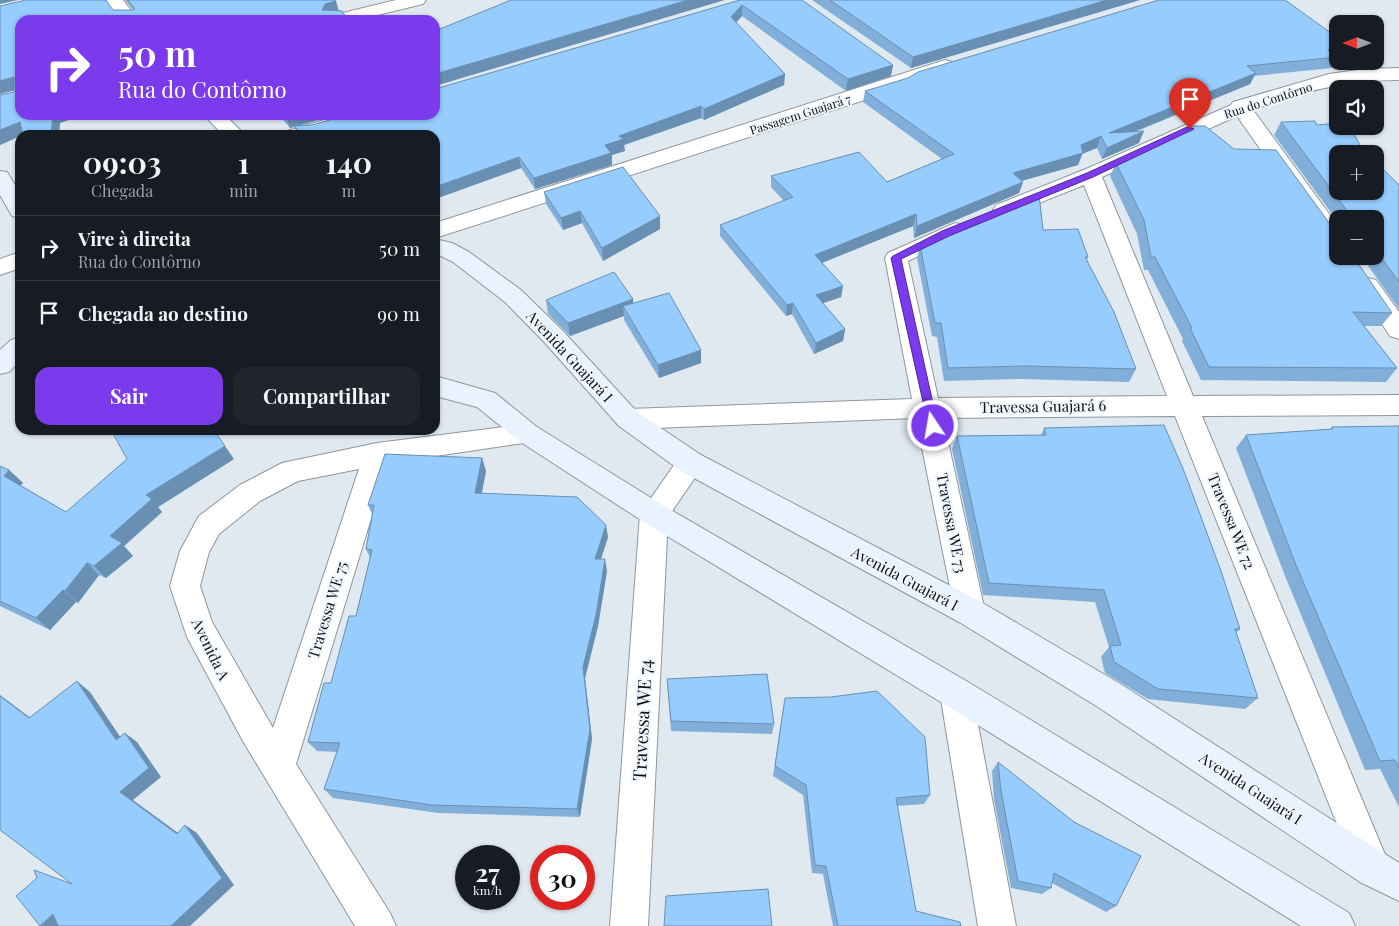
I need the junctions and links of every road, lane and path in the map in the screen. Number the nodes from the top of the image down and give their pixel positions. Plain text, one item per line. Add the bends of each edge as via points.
1 (114, 0) edge
2 (417, 0) edge
3 (125, 15) edge
4 (356, 15) edge
5 (964, 60) edge
6 (1399, 74) edge
7 (1240, 106) junction
8 (219, 120) edge
9 (345, 120) edge
10 (230, 130) edge
11 (311, 130) edge
12 (1090, 175) junction
13 (0, 177) edge
14 (15, 202) edge
15 (440, 228) edge
16 (1329, 230) edge
17 (440, 247) edge
18 (896, 258) joint
19 (15, 262) edge
20 (1353, 265) edge
21 (0, 267) edge
22 (1399, 330) edge
23 (15, 351) edge
24 (0, 365) edge
25 (440, 387) edge
26 (1399, 404) edge
27 (1185, 405) junction
28 (929, 408) junction
29 (628, 419) junction
30 (528, 434) junction
31 (377, 454) junction
32 (691, 463) junction
33 (654, 514) junction
34 (970, 612) junction
35 (956, 693) junction
36 (278, 766) junction
37 (1386, 876) edge
38 (377, 926) edge
39 (630, 926) edge
40 (997, 926) edge
41 (1336, 926) edge

1 - 3 street
2 - 4 street
5 - 15 street, Passagem Guajará 7 via 900,72 898,83
6 - 7 street, Rua do Contôrno via 1346,77
7 - 12 street, Rua do Contôrno
7 - 16 street
8 - 10 street
9 - 11 street
12 - 18 street, Rua do Contôrno
12 - 27 street, Travessa WE 72
13 - 14 main road
17 - 29 main road, Avenida Guajará I via 461,257 513,296
18 - 28 street, Travessa WE 73
19 - 21 street
20 - 22 street
23 - 24 main road
25 - 30 main road via 486,400
26 - 27 street, Travessa Guajará 6
27 - 28 street, Travessa Guajará 6
27 - 37 street, Travessa WE 72
28 - 29 street, Travessa Guajará 6
28 - 34 street, Travessa WE 73
29 - 32 main road, Avenida Guajará I
30 - 31 street, Avenida A
30 - 33 main road
31 - 36 street, Travessa WE 75
31 - 36 street, Avenida A via 292,471 250,493 209,525 195,551 186,586 198,627
32 - 33 street
32 - 34 main road, Avenida Guajará I
33 - 35 main road
33 - 39 street, Travessa WE 74
34 - 37 main road, Avenida Guajará I via 1110,696
35 - 40 street
35 - 41 main road
36 - 38 street, Avenida A

